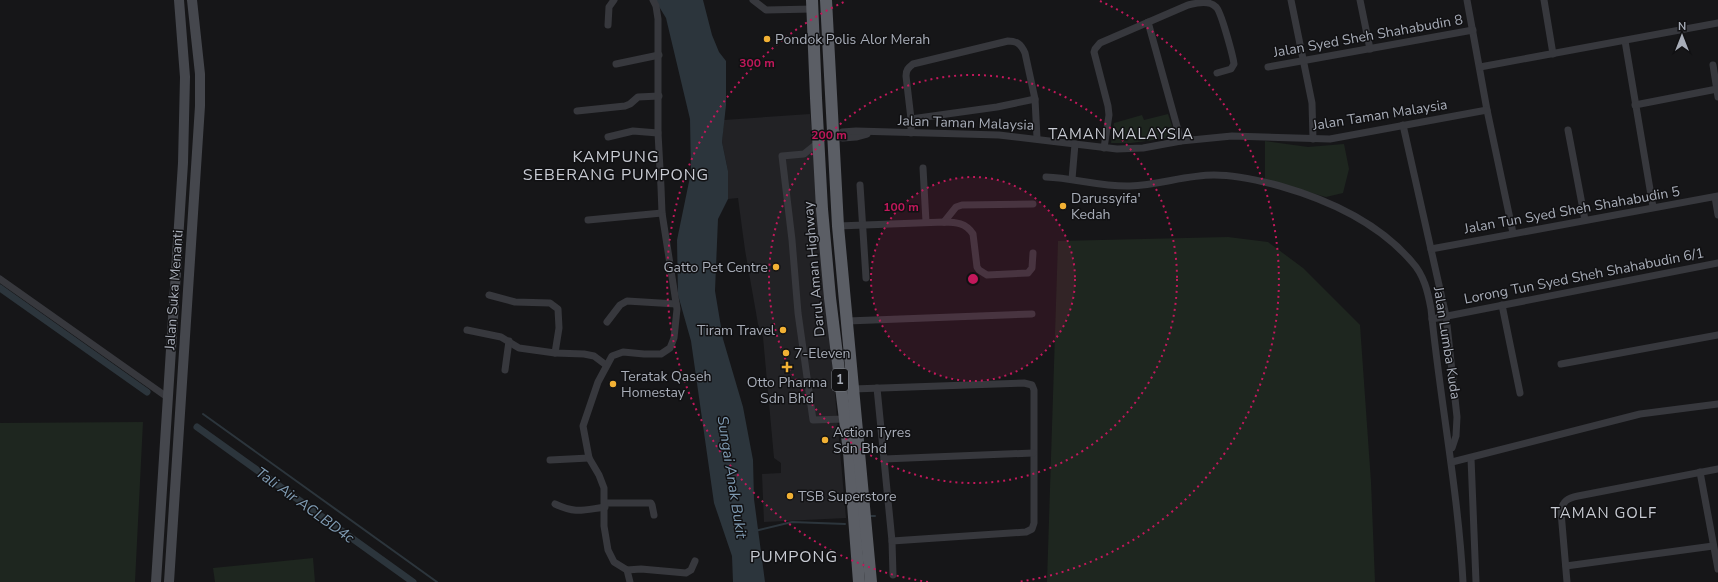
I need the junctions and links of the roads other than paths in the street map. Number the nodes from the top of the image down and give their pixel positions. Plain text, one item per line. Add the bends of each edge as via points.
1 (178, 0) edge
2 (192, 0) edge
3 (614, 0) edge
4 (653, 0) edge
5 (753, 0) edge
6 (826, 0) edge
7 (1291, 0) edge
8 (1360, 0) edge
9 (1467, 0) edge
10 (1544, 0) edge
11 (813, 5) edge
12 (1148, 22) junction
13 (1718, 23) edge
14 (608, 25) dead end
15 (1473, 30) junction
16 (1625, 41) junction
17 (1370, 49) junction
18 (1553, 54) junction
19 (659, 56) junction
20 (1304, 61) junction
21 (616, 64) dead end
22 (1713, 65) dead end
23 (1268, 67) dead end
24 (1480, 67) junction
25 (1217, 73) dead end
26 (1717, 93) edge
27 (659, 96) junction
28 (816, 98) junction
29 (1035, 99) junction
30 (1635, 105) junction
31 (1487, 110) junction
32 (577, 111) dead end
33 (911, 119) junction
34 (1403, 125) junction
35 (1568, 130) dead end
36 (658, 133) junction
37 (911, 133) junction
38 (834, 136) junction
39 (608, 137) dead end
40 (1037, 138) junction
41 (1313, 139) junction
42 (1181, 141) junction
43 (819, 142) junction
44 (1076, 144) junction
45 (1104, 148) junction
46 (923, 168) dead end
47 (1046, 177) dead end
48 (821, 178) junction
49 (1072, 179) junction
50 (860, 185) dead end
51 (1716, 196) edge
52 (1033, 204) dead end
53 (1653, 207) junction
54 (662, 213) junction
55 (1718, 215) edge
56 (588, 220) dead end
57 (1585, 220) junction
58 (926, 222) junction
59 (944, 222) junction
60 (863, 225) junction
61 (838, 226) junction
62 (1513, 233) junction
63 (1430, 249) junction
64 (1033, 253) dead end
65 (1718, 263) edge
66 (866, 278) dead end
67 (0, 279) edge
68 (489, 295) dead end
69 (676, 304) junction
70 (1502, 305) junction
71 (1032, 314) dead end
72 (1446, 316) junction
73 (1432, 319) junction
74 (847, 321) junction
75 (607, 322) dead end
76 (467, 330) dead end
77 (1718, 335) edge
78 (510, 341) junction
79 (556, 353) junction
80 (1561, 364) dead end
81 (606, 365) junction
82 (505, 370) dead end
83 (877, 388) junction
84 (853, 389) junction
85 (1520, 393) dead end
86 (167, 397) junction
87 (1718, 404) edge
88 (845, 419) junction
89 (1451, 451) junction
90 (1033, 454) junction
91 (589, 458) junction
92 (1470, 458) junction
93 (884, 459) junction
94 (550, 460) dead end
95 (1452, 462) junction
96 (1718, 469) edge
97 (1700, 472) junction
98 (555, 504) dead end
99 (605, 505) junction
100 (654, 515) dead end
101 (892, 541) junction
102 (1713, 546) junction
103 (695, 561) dead end
104 (1566, 566) junction
105 (1718, 569) edge
106 (627, 570) junction
107 (893, 575) dead end
108 (169, 580) edge
109 (156, 582) edge
110 (630, 582) edge
111 (859, 582) edge
112 (871, 582) edge
113 (1463, 582) edge
114 (1476, 582) edge
115 (1567, 582) edge

1 - 86 main road, Jalan Suka Menanti via 185,77
2 - 108 main road, Jalan Suka Menanti via 200,74 200,106
3 - 14 street via 609,7
4 - 19 street via 658,13
5 - 11 street via 766,10
6 - 38 highway, Darul Aman Highway / 1
7 - 20 street
8 - 17 street
9 - 15 street
10 - 18 street
11 - 28 highway, Darul Aman Highway / 1
12 - 25 street via 1195,3 1216,6 1234,64 1231,69
12 - 42 street
12 - 45 street via 1100,43 1094,52 1109,115
13 - 16 street
15 - 17 street, Jalan Syed Sheh Shahabudin 8
15 - 24 street
16 - 18 street
16 - 30 street
17 - 20 street, Jalan Syed Sheh Shahabudin 8
18 - 24 street
19 - 21 street
19 - 27 street
20 - 23 street, Jalan Syed Sheh Shahabudin 8
20 - 41 street via 1313,113
22 - 26 street
24 - 31 street
26 - 30 street
27 - 32 street via 638,97 626,106
27 - 36 street
28 - 38 highway via 826,129
28 - 43 highway, Darul Aman Highway / 1
29 - 33 street
29 - 33 street via 1022,46 1016,41 1008,41 909,67 906,76
29 - 40 street
30 - 53 street
31 - 34 street, Jalan Taman Malaysia
31 - 62 street
33 - 37 street
34 - 41 street, Jalan Taman Malaysia via 1330,139
34 - 63 street
35 - 57 street
36 - 39 street via 633,131
36 - 54 street
37 - 38 street, Jalan Taman Malaysia via 842,132
37 - 40 street, Jalan Taman Malaysia
38 - 48 highway via 826,142
38 - 61 highway, Darul Aman Highway / 1
40 - 44 street, Jalan Taman Malaysia
41 - 42 street, Jalan Taman Malaysia via 1232,136
42 - 45 street, Jalan Taman Malaysia via 1131,149
43 - 48 highway, Darul Aman Highway / 1
43 - 88 street via 804,154 782,156 798,313 813,420
44 - 45 street, Jalan Taman Malaysia
44 - 49 street
46 - 58 street
47 - 49 street, Jalan Lumba Kuda
48 - 88 highway, Darul Aman Highway / 1 via 830,298
49 - 73 street, Jalan Lumba Kuda via 1131,186 1192,176 1240,176 1326,200 1376,229 1413,262 1427,289
50 - 60 street
51 - 53 street, Jalan Tun Syed Sheh Shahabudin 5
51 - 55 street
52 - 59 street via 962,205 956,207
53 - 57 street, Jalan Tun Syed Sheh Shahabudin 5
54 - 56 street
54 - 69 street
57 - 62 street, Jalan Tun Syed Sheh Shahabudin 5
58 - 59 street
58 - 60 street
59 - 64 street via 956,222 973,234 977,267 982,273 1028,273 1032,268
60 - 61 street
60 - 66 street
61 - 74 highway, Darul Aman Highway / 1
62 - 63 street, Jalan Tun Syed Sheh Shahabudin 5
63 - 72 street
65 - 70 street, Lorong Tun Syed Sheh Shahabudin 6/1
67 - 86 street
68 - 79 street via 515,302 550,303 558,308
69 - 75 street via 627,301 620,305
69 - 81 street via 673,342 667,350 657,354 619,353 612,356
70 - 72 street, Lorong Tun Syed Sheh Shahabudin 6/1
70 - 85 street
71 - 74 street
72 - 73 street, Lorong Tun Syed Sheh Shahabudin 6/1
72 - 89 street via 1458,416
73 - 89 street, Jalan Lumba Kuda
74 - 84 highway, Darul Aman Highway / 1
76 - 78 street
77 - 80 street
78 - 79 street via 516,347
78 - 82 street
79 - 81 street via 584,354 598,358
81 - 91 street via 583,426
83 - 84 street
83 - 90 street via 1029,384 1034,390
83 - 93 street
84 - 112 highway, Darul Aman Highway / 1
86 - 109 main road, Jalan Suka Menanti
87 - 92 street via 1640,414
88 - 111 highway, Darul Aman Highway / 1
89 - 95 street, Jalan Lumba Kuda
90 - 93 street
90 - 101 street via 1034,526 1030,531
91 - 94 street
91 - 99 street via 604,488
92 - 95 street
92 - 114 street
93 - 101 street
95 - 113 street, Jalan Lumba Kuda via 1462,548
96 - 97 street
97 - 102 street
97 - 104 street via 1566,500 1560,512
98 - 99 street via 566,510 576,511
99 - 100 street via 650,503
99 - 106 street via 604,526 610,556 614,562
101 - 107 street
102 - 104 street
102 - 105 street
103 - 106 street via 691,570 686,573
104 - 115 street
106 - 110 street

